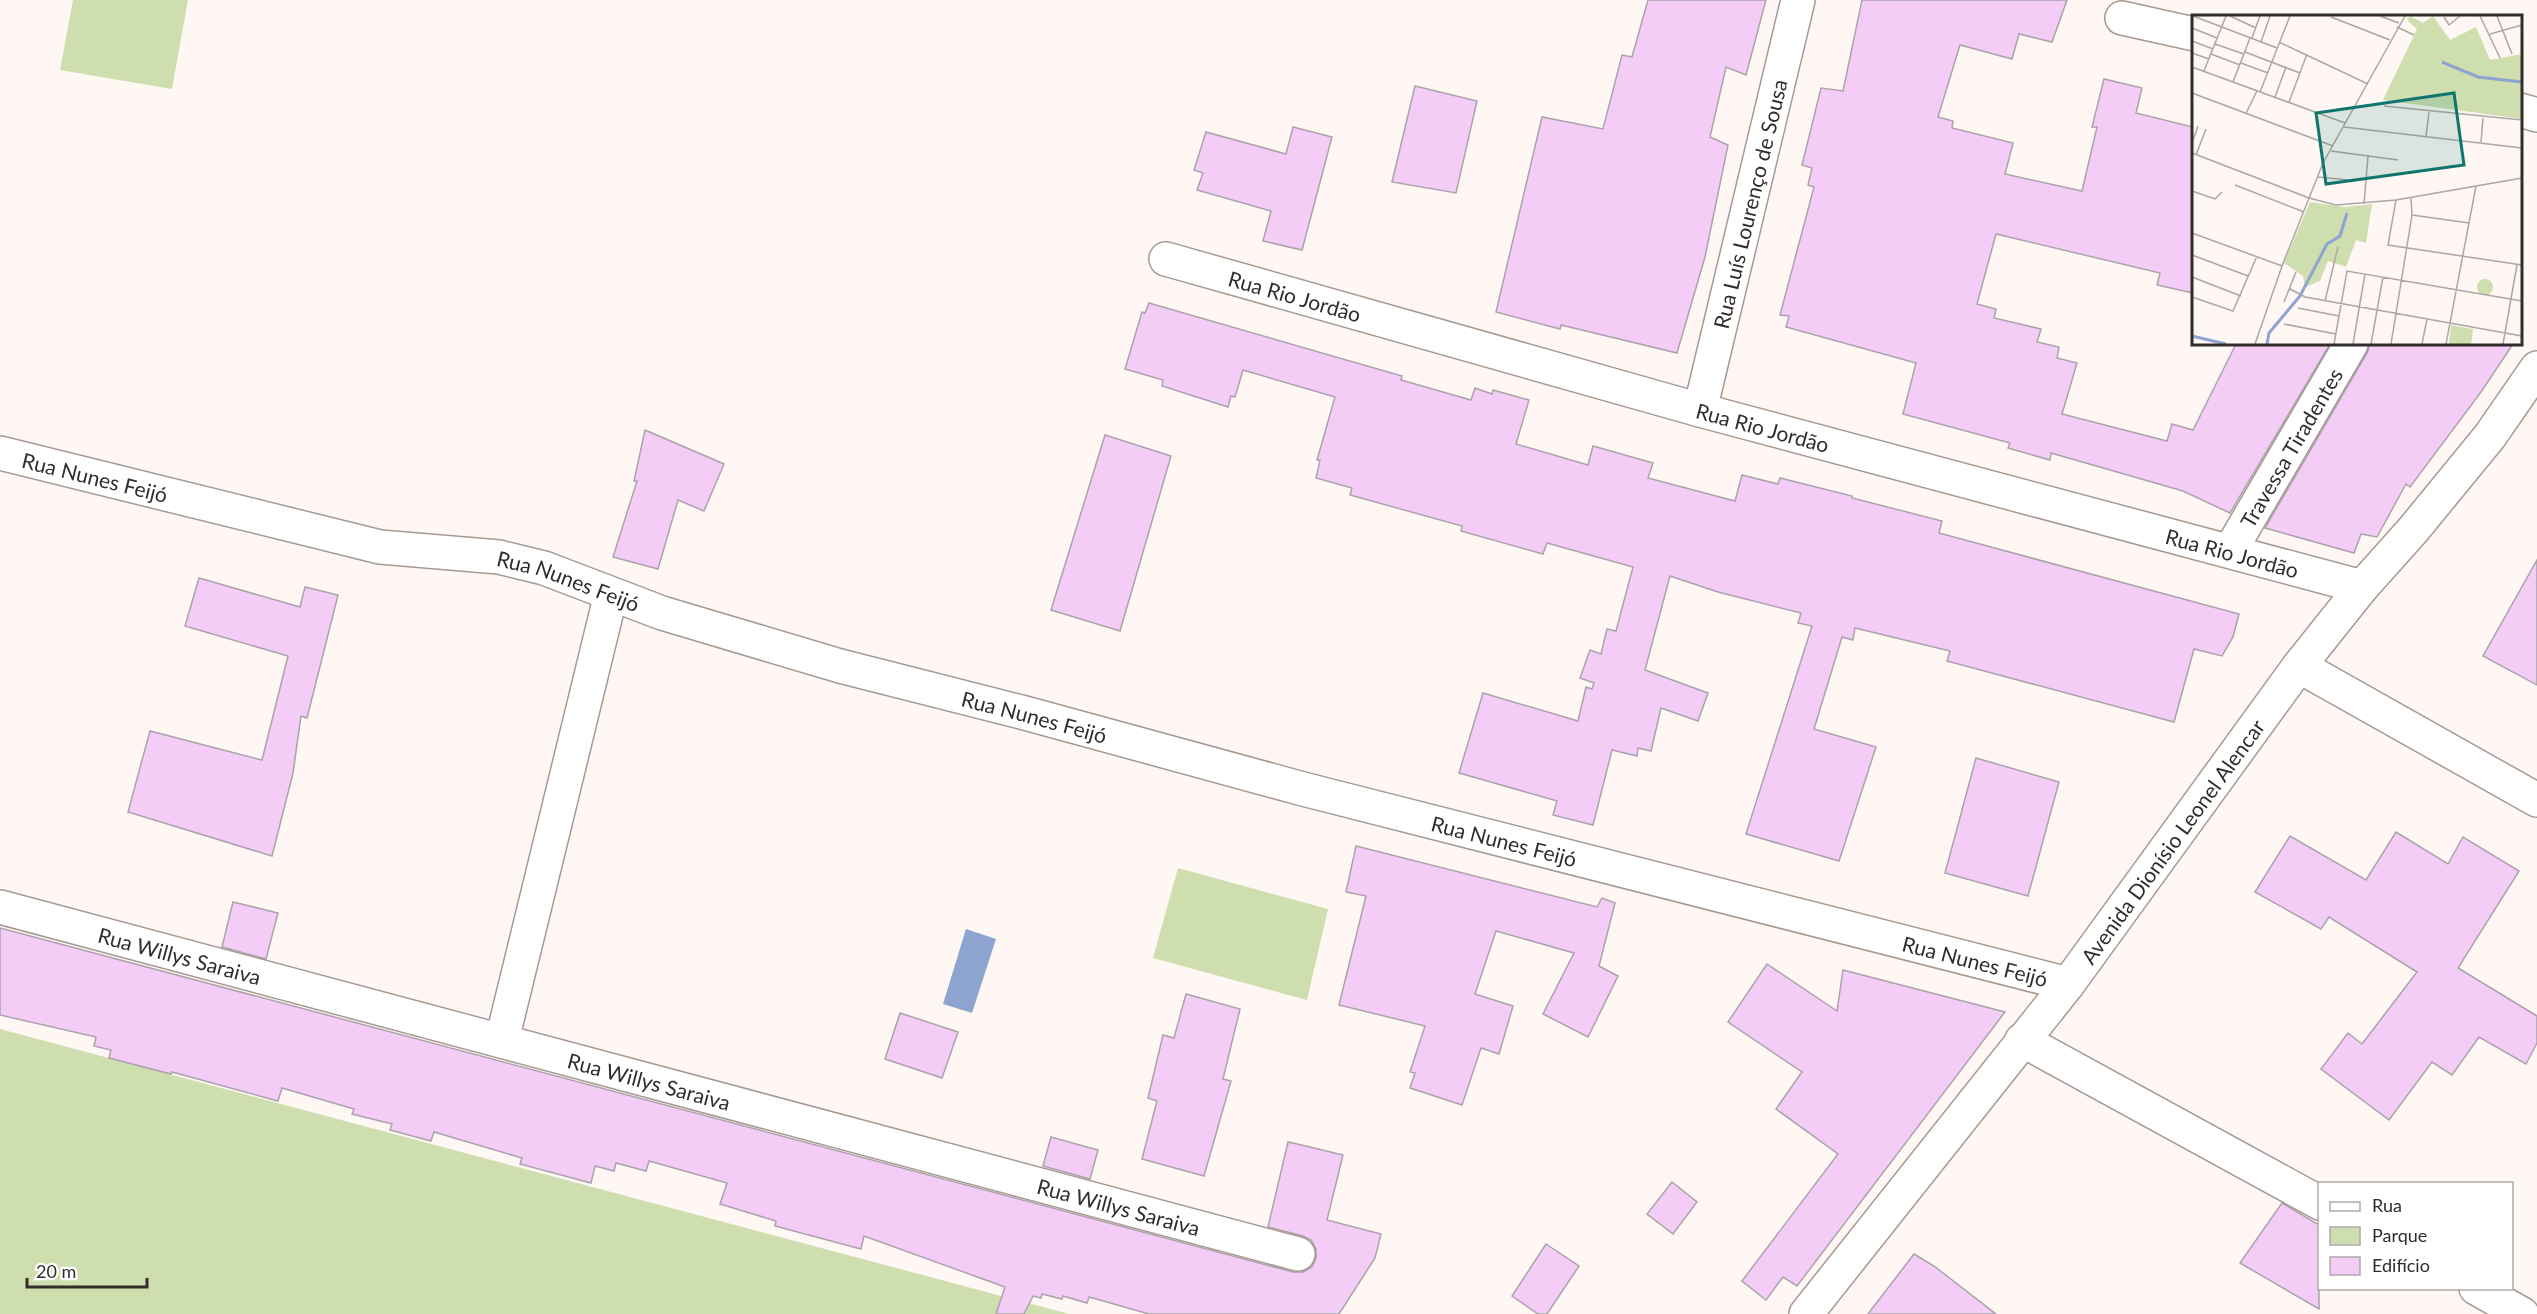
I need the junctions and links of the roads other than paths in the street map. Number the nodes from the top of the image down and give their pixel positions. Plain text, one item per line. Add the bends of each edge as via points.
1 (1798, 0) edge
2 (2122, 18) dead end
3 (2192, 34) edge
4 (2522, 111) edge
5 (2537, 115) edge
6 (1166, 259) dead end
7 (2349, 345) edge
8 (2537, 368) edge
9 (1700, 410) junction
10 (0, 453) edge
11 (2230, 551) junction
12 (2362, 587) junction
13 (611, 594) junction
14 (2299, 666) junction
15 (2537, 800) edge
16 (0, 907) edge
17 (2068, 984) junction
18 (502, 1040) junction
19 (2022, 1040) junction
20 (2318, 1202) edge
21 (1298, 1254) dead end
22 (2480, 1290) edge
23 (1806, 1314) edge
24 (2522, 1314) edge

1 - 9 street, Rua Luís Lourenço de Sousa
2 - 3 street
4 - 5 street
6 - 9 street, Rua Rio Jordão
7 - 11 street, Travessa Tiradentes
8 - 12 street, Avenida Dionísio Leonel Alencar via 2490,436
9 - 11 street, Rua Rio Jordão
10 - 13 street, Rua Nunes Feijó via 380,547 499,557 544,568
11 - 12 street, Rua Rio Jordão
12 - 14 street, Avenida Dionísio Leonel Alencar
13 - 17 street, Rua Nunes Feijó via 732,635 1303,789
13 - 18 street
14 - 15 street
14 - 17 street, Avenida Dionísio Leonel Alencar
16 - 18 street, Rua Willys Saraiva
17 - 19 street, Avenida Dionísio Leonel Alencar
18 - 21 street, Rua Willys Saraiva
19 - 20 street
19 - 23 street, Avenida Dionísio Leonel Alencar
22 - 24 street

